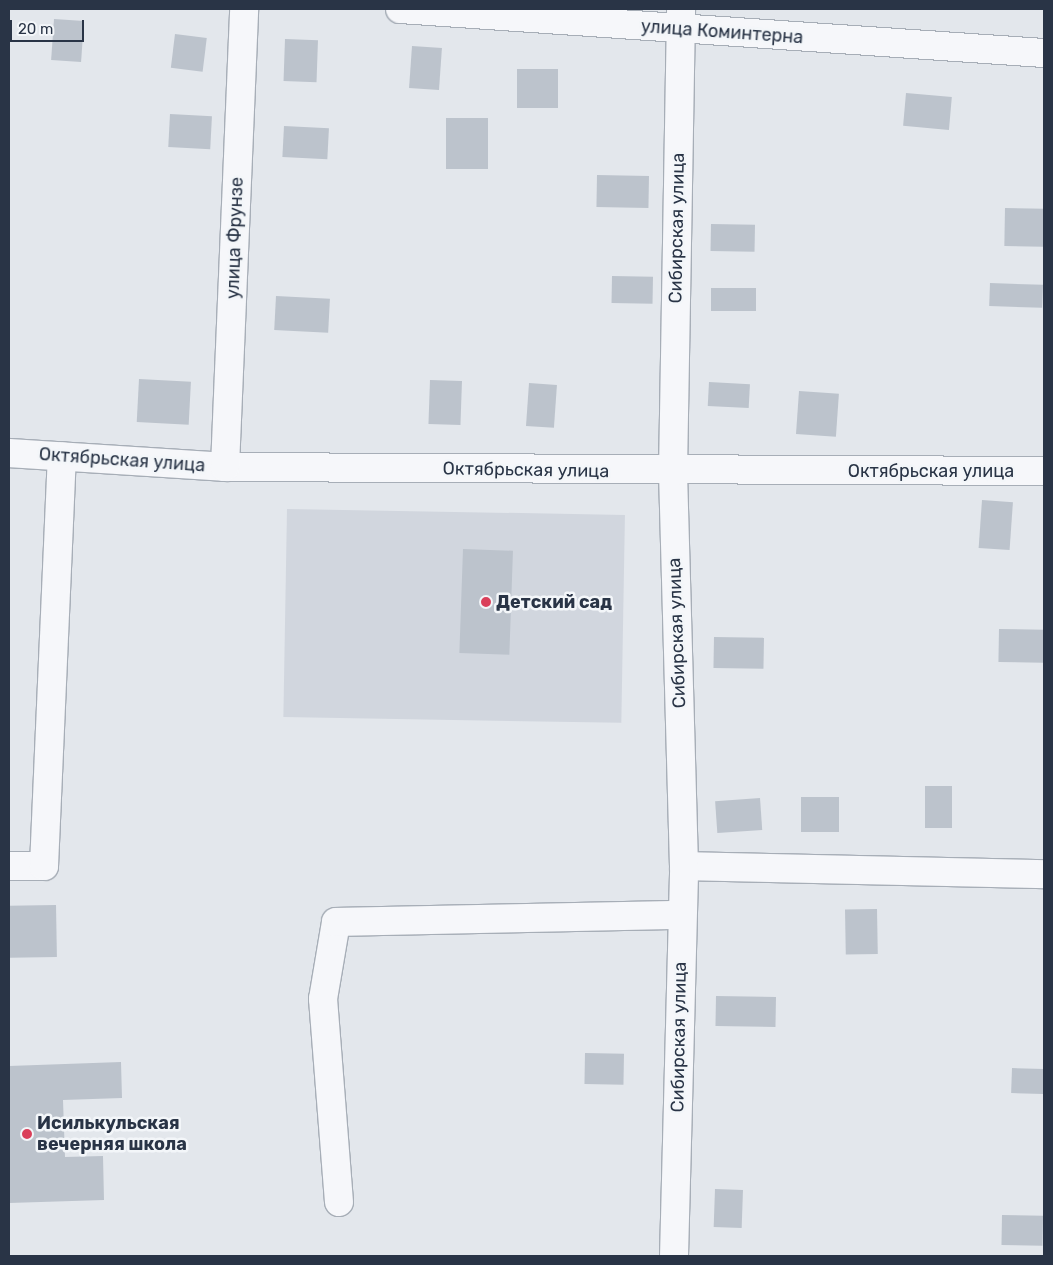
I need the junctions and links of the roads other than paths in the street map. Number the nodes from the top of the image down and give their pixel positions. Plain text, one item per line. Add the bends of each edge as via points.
1 (244, 9) edge
2 (400, 9) edge
3 (681, 19) edge
4 (1044, 53) edge
5 (9, 454) edge
6 (62, 456) junction
7 (225, 467) junction
8 (1044, 471) edge
9 (673, 472) junction
10 (9, 866) edge
11 (684, 866) junction
12 (1044, 874) edge
13 (682, 915) junction
14 (339, 1202) dead end
15 (674, 1256) edge

1 - 7 street, улица Фрунзе
2 - 3 street, улица Коминтерна
3 - 4 street, улица Коминтерна
3 - 9 street, Сибирская улица
5 - 6 street, Октябрьская улица
6 - 7 street, Октябрьская улица
6 - 10 street via 44,866
7 - 9 street, Октябрьская улица
8 - 9 street, Октябрьская улица
9 - 11 street, Сибирская улица
11 - 12 street
11 - 13 street, Сибирская улица
13 - 14 street via 336,922 323,998
13 - 15 street, Сибирская улица

